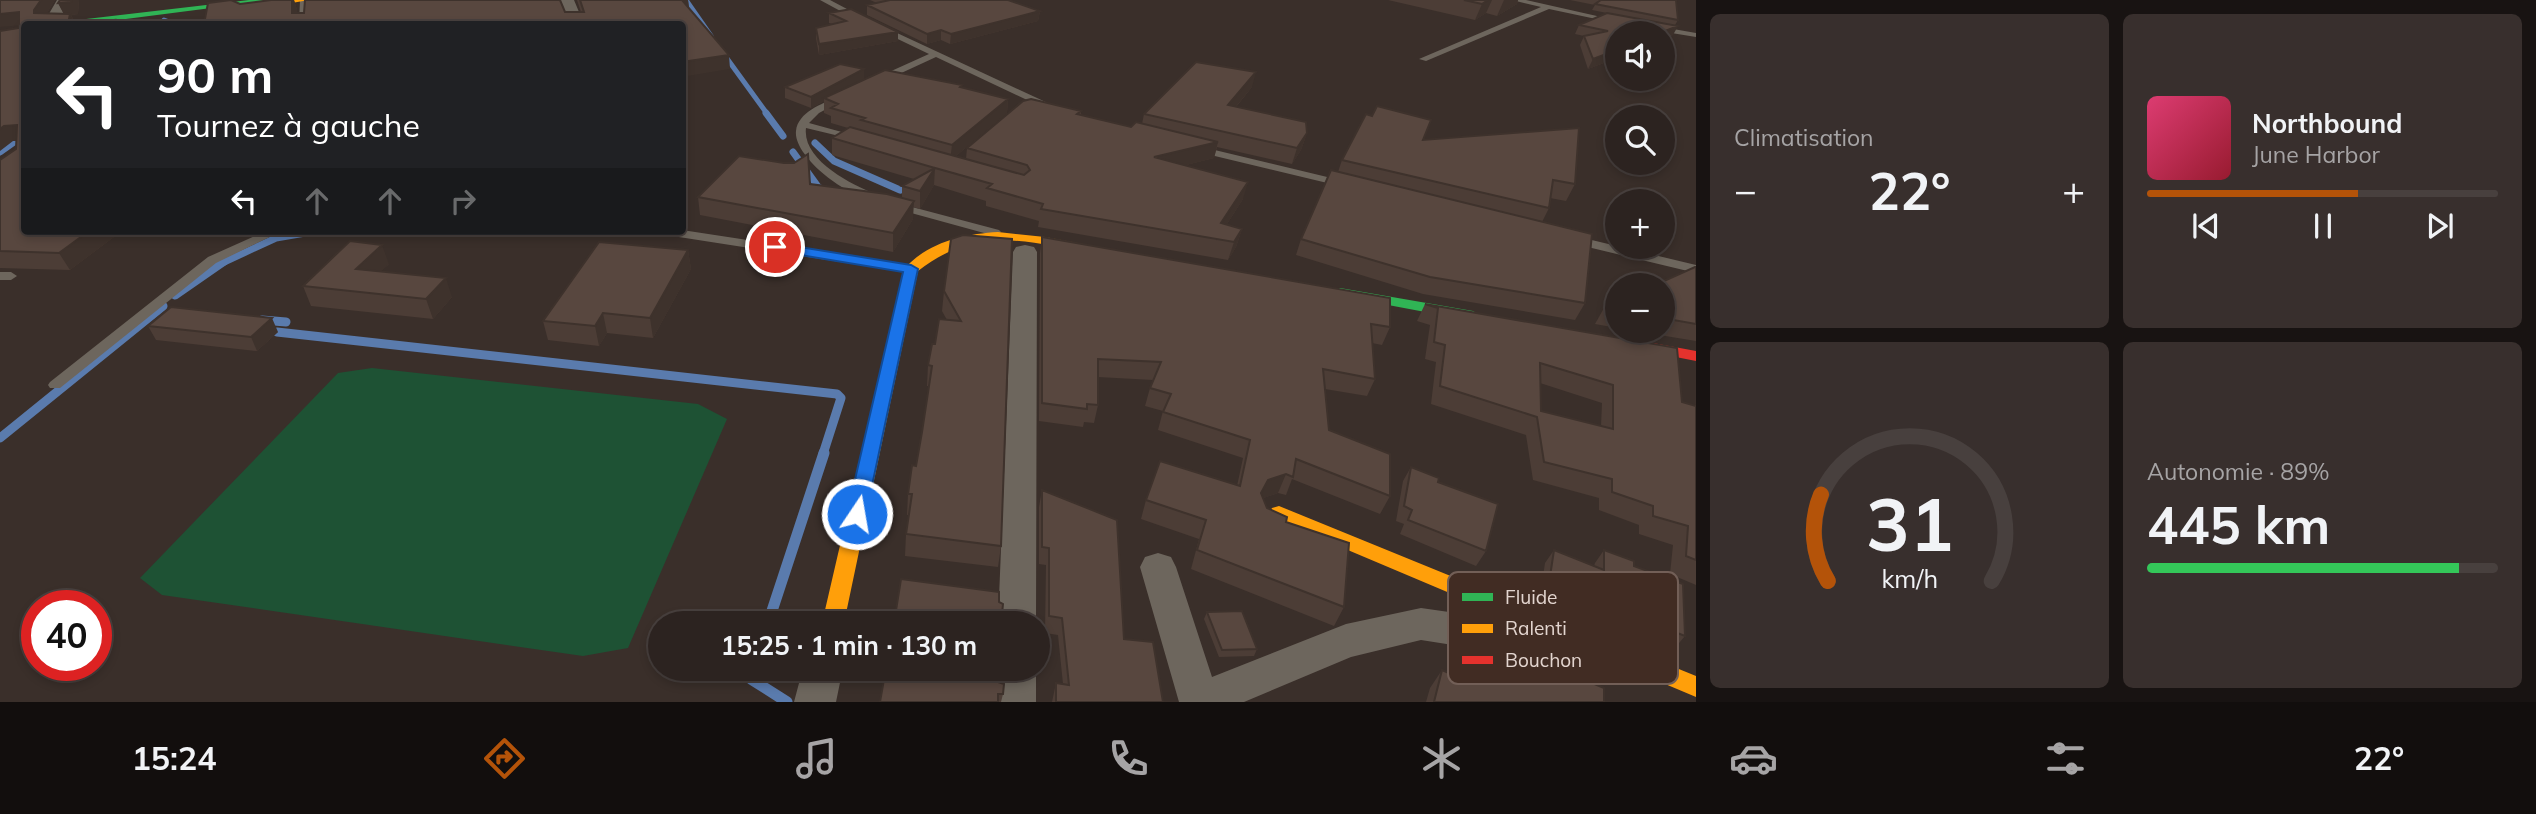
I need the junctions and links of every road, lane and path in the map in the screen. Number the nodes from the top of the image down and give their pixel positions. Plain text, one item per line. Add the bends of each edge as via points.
1 (64, 0) edge
2 (270, 0) edge
3 (304, 0) edge
4 (567, 0) edge
5 (824, 0) edge
6 (1516, 0) edge
7 (1548, 7) junction
8 (224, 8) junction
9 (52, 21) edge
10 (98, 21) edge
11 (126, 21) edge
12 (208, 21) edge
13 (303, 21) edge
14 (576, 21) edge
15 (1620, 21) edge
16 (1675, 31) edge
17 (1696, 35) edge
18 (935, 54) junction
19 (1423, 59) dead end
20 (876, 82) edge
21 (853, 93) edge
22 (1031, 100) junction
23 (1021, 108) edge
24 (1055, 109) edge
25 (803, 124) junction
26 (866, 142) edge
27 (1180, 144) edge
28 (1357, 187) edge
29 (686, 234) edge
30 (266, 235) edge
31 (1560, 236) edge
32 (1014, 243) junction
33 (1106, 251) edge
34 (911, 269) junction
35 (1696, 269) edge
36 (1322, 289) edge
37 (1484, 317) edge
38 (1603, 339) edge
39 (1696, 355) edge
40 (55, 385) dead end
41 (1279, 513) edge
42 (1158, 567) dead end
43 (1448, 583) edge
44 (836, 611) edge
45 (1017, 611) edge
46 (1448, 628) edge
47 (1678, 679) edge
48 (819, 681) edge
49 (1016, 681) edge
50 (1696, 687) edge
51 (815, 702) edge
52 (1015, 702) edge
53 (1200, 702) edge

1 - 9 street
2 - 8 street
3 - 8 street
3 - 13 lane
4 - 14 street
5 - 18 lane
6 - 7 lane
7 - 15 lane
7 - 19 lane
8 - 10 street
8 - 11 street
8 - 12 street
16 - 17 lane
18 - 20 lane
18 - 22 lane
21 - 25 lane via 817,110
22 - 23 lane
22 - 24 lane
25 - 26 lane
25 - 32 lane via 802,139 823,171 846,186
27 - 28 lane
29 - 34 lane
30 - 40 lane via 212,260
31 - 35 lane
32 - 33 street
32 - 34 street via 943,243 923,254
32 - 45 street
34 - 44 street
36 - 37 street
38 - 39 street
41 - 43 street
42 - 53 street
46 - 53 street via 1421,624 1346,640
47 - 50 street
48 - 51 street
49 - 52 street

